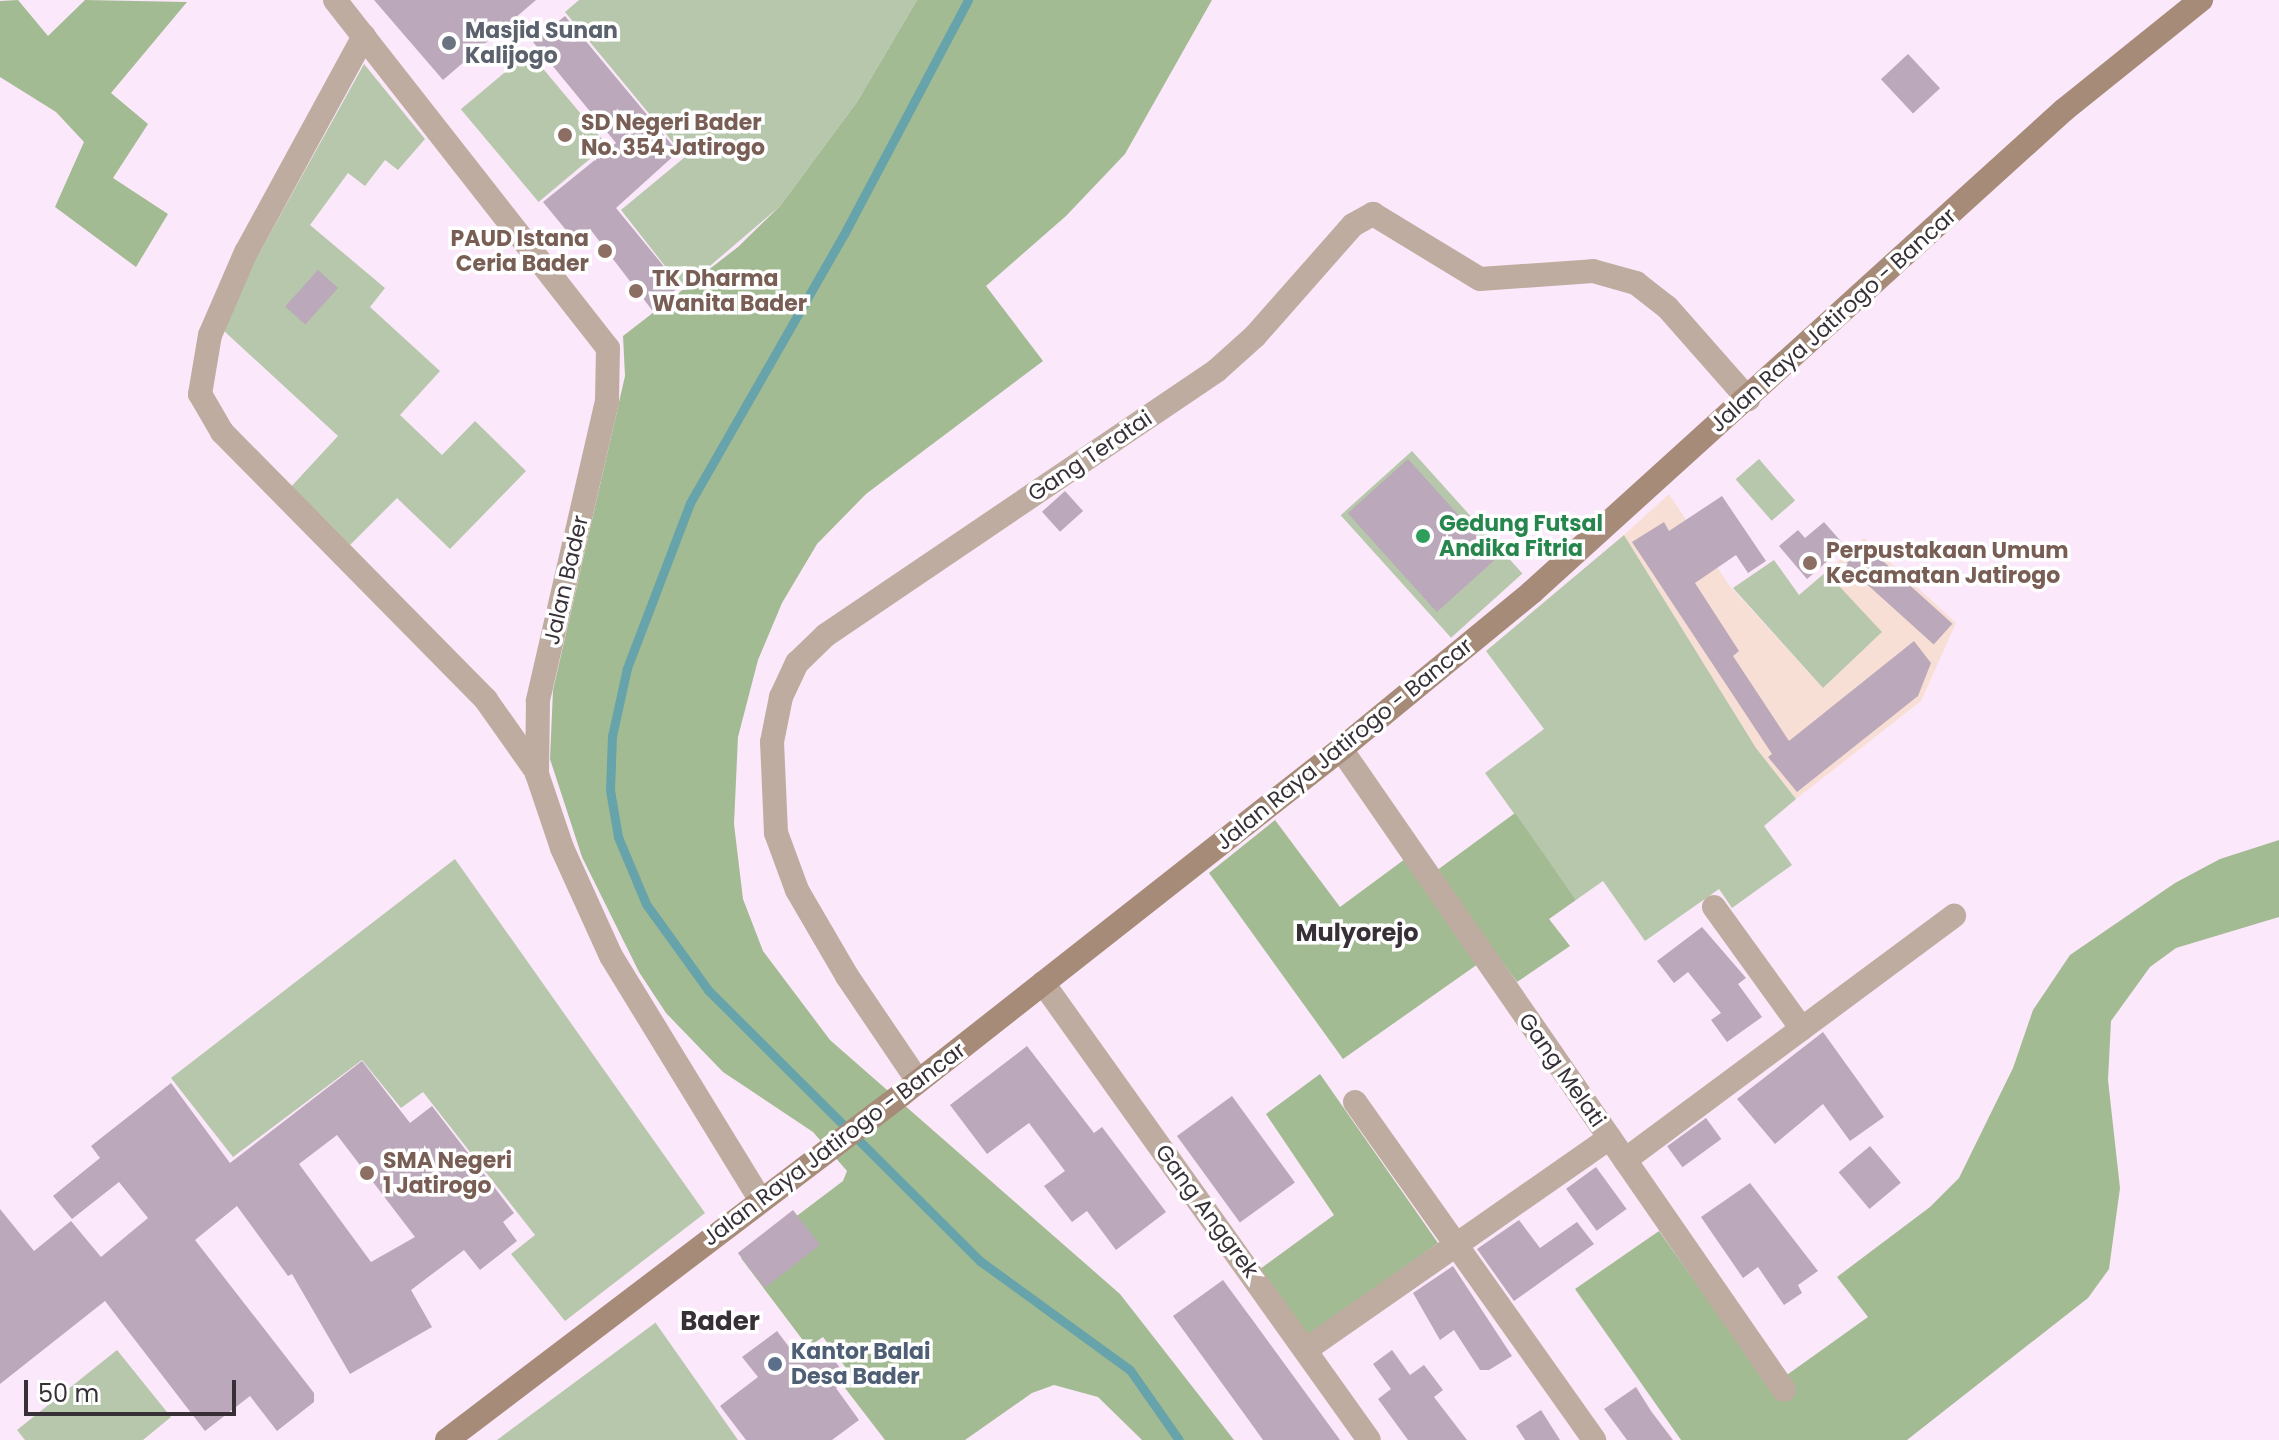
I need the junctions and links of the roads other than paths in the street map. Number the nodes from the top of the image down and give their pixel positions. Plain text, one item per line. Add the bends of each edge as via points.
1 (335, 0) edge
2 (2201, 0) edge
3 (364, 36) junction
4 (1748, 399) junction
5 (1341, 749) junction
6 (537, 774) junction
7 (1714, 907) dead end
8 (1954, 916) dead end
9 (1043, 983) junction
10 (1802, 1029) junction
11 (910, 1088) junction
12 (1355, 1102) dead end
13 (1610, 1138) junction
14 (1625, 1160) junction
15 (760, 1199) junction
16 (1457, 1245) junction
17 (1307, 1349) junction
18 (1784, 1390) dead end
19 (447, 1440) edge
20 (1369, 1440) edge
21 (1594, 1440) edge

1 - 3 street, Jalan Bader
2 - 4 main road, Jalan Raya Jatirogo - Bancar via 2064,110
3 - 6 street, Jalan Bader via 608,348 607,401 538,701
3 - 6 street via 246,252 210,335 200,394 222,432 486,700
4 - 5 main road, Jalan Raya Jatirogo - Bancar via 1532,592
4 - 11 street, Gang Teratai via 1667,307 1636,283 1593,271 1480,279 1373,214 1353,225 1255,336 1216,371 826,635 797,663 781,697 772,742 776,833 792,878
5 - 9 main road, Jalan Raya Jatirogo - Bancar
5 - 13 street, Gang Melati
6 - 15 street, Jalan Bader via 562,848 611,956
7 - 10 street
8 - 10 street
9 - 11 main road, Jalan Raya Jatirogo - Bancar
9 - 17 street, Gang Anggrek
10 - 14 street
11 - 15 main road, Jalan Raya Jatirogo - Bancar
12 - 16 street
13 - 14 street, Gang Melati
13 - 16 street
14 - 18 street, Gang Melati
15 - 19 main road, Jalan Raya Jatirogo - Bancar
16 - 17 street
16 - 21 street
17 - 20 street, Gang Anggrek

